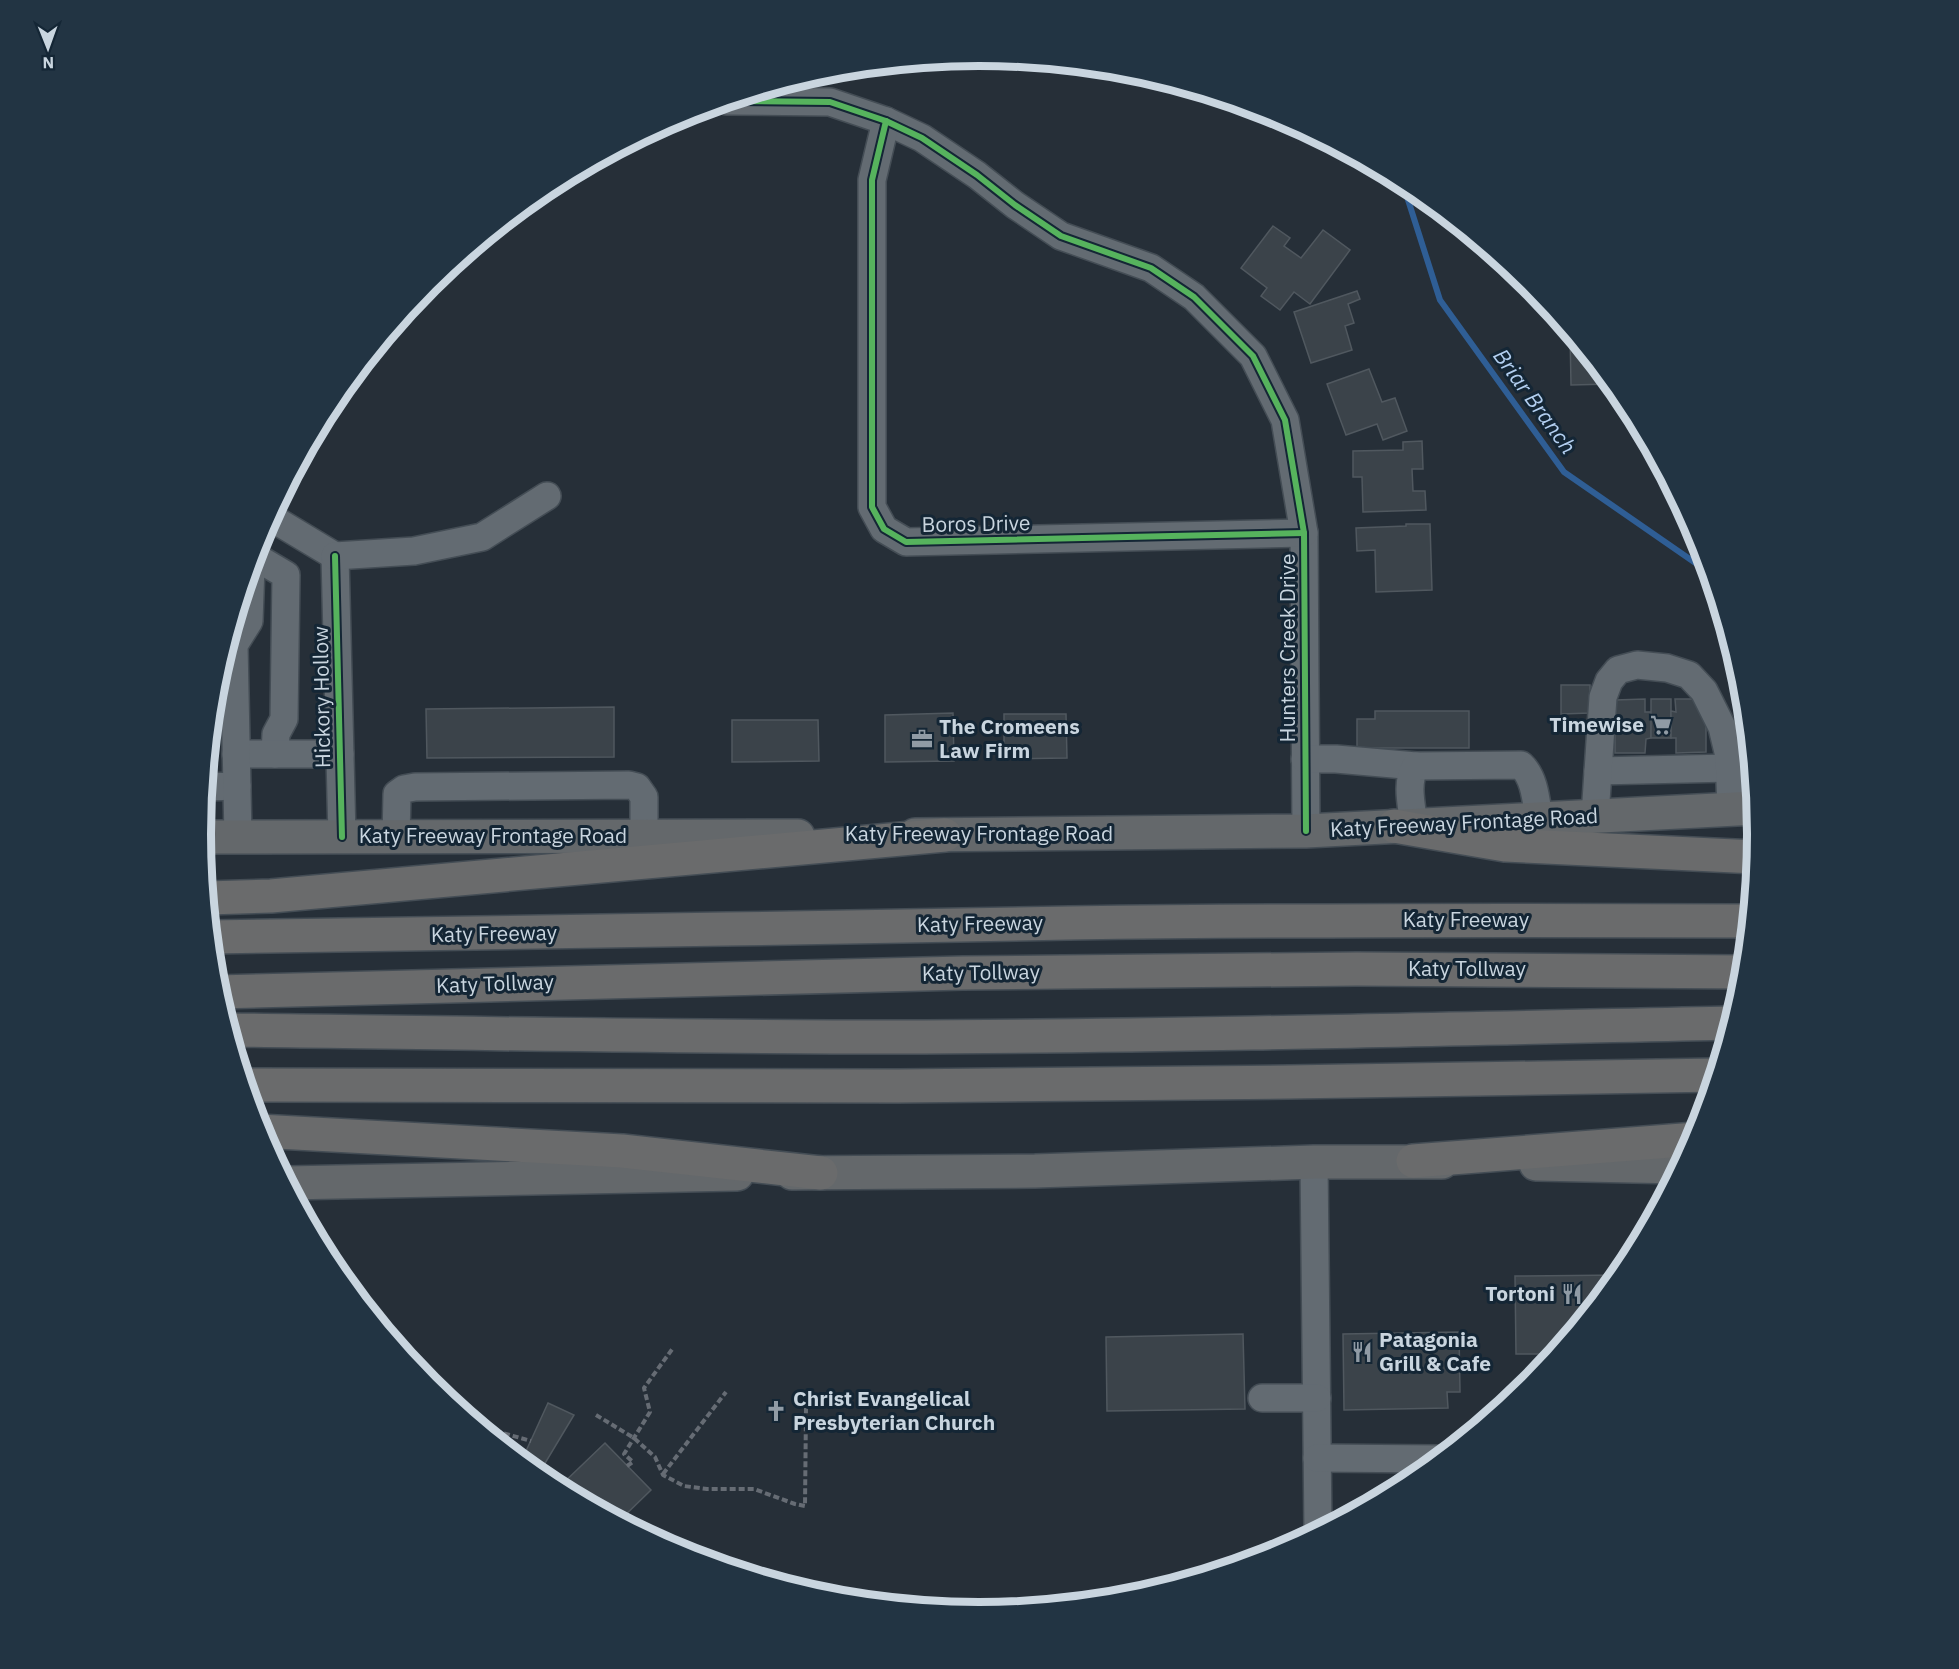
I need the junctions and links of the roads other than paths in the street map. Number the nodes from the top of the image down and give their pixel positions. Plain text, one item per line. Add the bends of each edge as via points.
1 (751, 101) edge
2 (886, 121) junction
3 (547, 496) dead end
4 (278, 522) edge
5 (1304, 533) junction
6 (335, 556) junction
7 (262, 560) edge
8 (250, 594) edge
9 (236, 643) edge
10 (234, 649) edge
11 (236, 754) junction
12 (275, 754) junction
13 (339, 754) junction
14 (1305, 759) junction
15 (1416, 766) junction
16 (1730, 768) junction
17 (1598, 771) junction
18 (237, 786) junction
19 (213, 787) edge
20 (1744, 809) edge
21 (1595, 816) junction
22 (1539, 819) junction
23 (1404, 826) junction
24 (1306, 831) junction
25 (945, 835) junction
26 (644, 836) junction
27 (211, 837) edge
28 (238, 837) junction
29 (342, 837) junction
30 (396, 837) junction
31 (1747, 857) edge
32 (214, 898) edge
33 (1742, 921) edge
34 (218, 937) edge
35 (1735, 972) edge
36 (228, 992) edge
37 (1724, 1023) edge
38 (236, 1030) edge
39 (1709, 1075) edge
40 (253, 1085) edge
41 (270, 1132) edge
42 (1685, 1140) edge
43 (1413, 1161) junction
44 (1314, 1162) junction
45 (1672, 1167) edge
46 (821, 1173) junction
47 (295, 1183) edge
48 (1262, 1398) dead end
49 (1317, 1398) junction
50 (1317, 1458) junction
51 (1426, 1459) edge
52 (1318, 1525) edge

1 - 2 street, Hunters Creek Drive via 830,102
2 - 5 street, Hunters Creek Drive via 922,138 1061,237 1151,268 1194,297 1253,356 1286,420
2 - 5 street, Boros Drive via 872,180 872,507 884,529 906,542
3 - 6 street via 482,537 414,550
4 - 6 street
5 - 14 street, Hunters Creek Drive
6 - 13 street, Hickory Hollow
7 - 12 street via 286,574 284,719 276,734
8 - 9 street via 249,621
10 - 11 street
11 - 12 street
11 - 18 street
12 - 13 street
13 - 29 street, Hickory Hollow
14 - 15 street
14 - 24 street, Hunters Creek Drive
15 - 22 street via 1521,765 1532,781
15 - 23 street via 1411,774
16 - 17 street
16 - 17 street via 1722,727 1704,691 1689,675 1637,665 1618,669 1603,697
16 - 20 street
17 - 21 street
18 - 19 street
18 - 28 street
20 - 21 main road, Katy Freeway Frontage Road
21 - 22 main road, Katy Freeway Frontage Road
22 - 23 main road, Katy Freeway Frontage Road
23 - 24 main road, Katy Freeway Frontage Road
23 - 31 highway via 1505,845
24 - 25 main road, Katy Freeway Frontage Road
25 - 26 main road, Katy Freeway Frontage Road
25 - 32 highway via 271,896
26 - 30 main road, Katy Freeway Frontage Road
26 - 30 street via 644,797 637,787 617,785 404,789 398,794
27 - 28 main road, Katy Freeway Frontage Road
28 - 29 main road, Katy Freeway Frontage Road
29 - 30 main road, Katy Freeway Frontage Road
33 - 34 highway, Katy Freeway via 1282,920
35 - 36 highway, Katy Tollway via 1357,969 963,973
37 - 38 highway via 891,1037
39 - 40 highway via 922,1086
41 - 46 highway via 622,1151
42 - 43 highway
43 - 44 main road
43 - 45 main road
44 - 46 main road
44 - 49 street
46 - 47 main road
48 - 49 street
49 - 50 street
50 - 51 street
50 - 52 street

